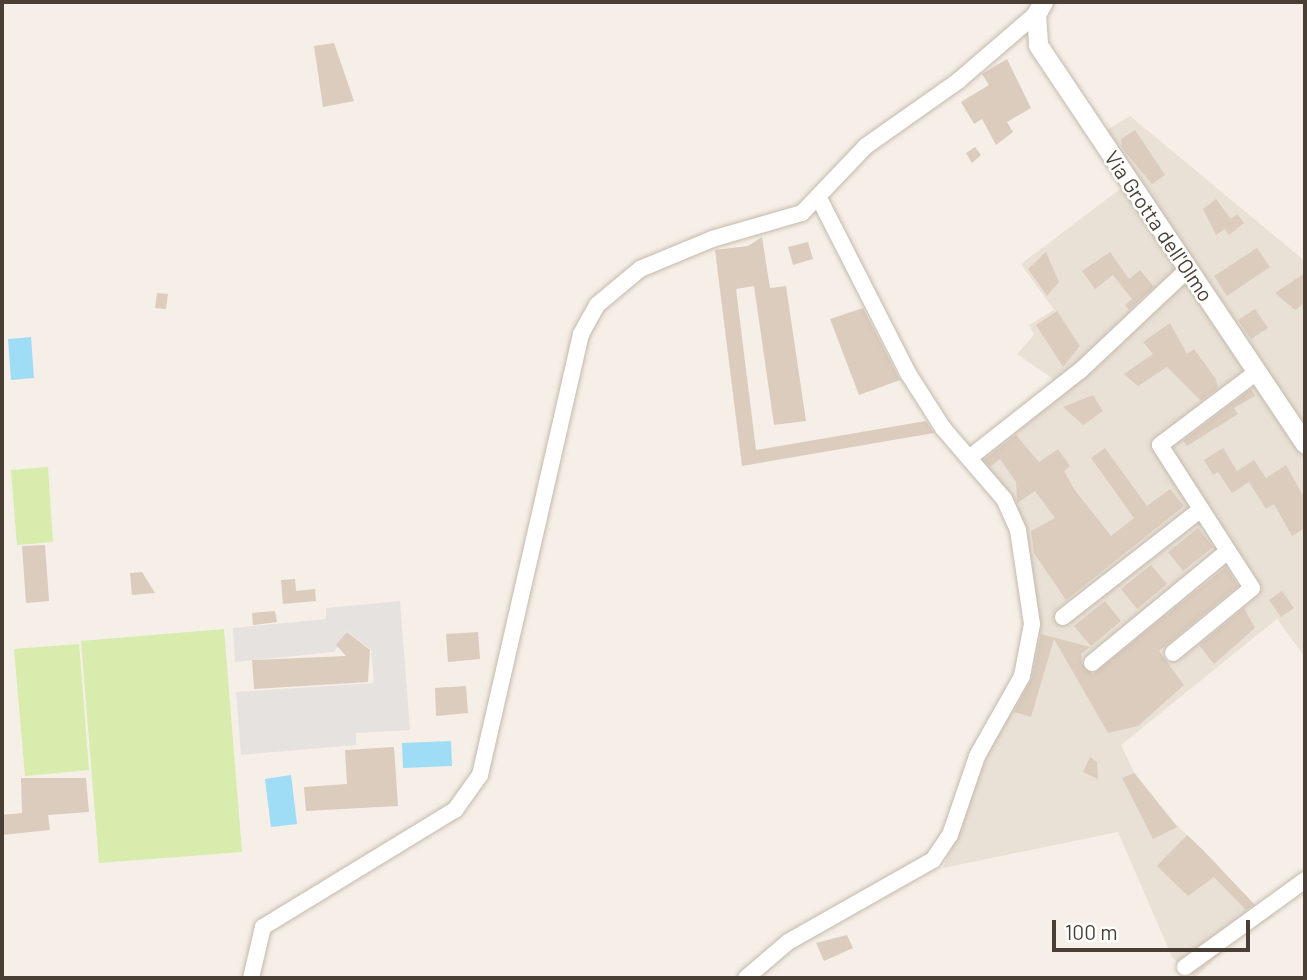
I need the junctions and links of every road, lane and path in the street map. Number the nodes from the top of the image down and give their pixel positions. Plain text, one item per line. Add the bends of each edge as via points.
1 (1039, 8) edge
2 (819, 198) junction
3 (1187, 270) junction
4 (1257, 372) junction
5 (1305, 444) edge
6 (969, 458) junction
7 (1201, 509) junction
8 (1227, 551) junction
9 (1063, 617) dead end
10 (1173, 653) dead end
11 (1092, 663) dead end
12 (1305, 880) edge
13 (1185, 967) dead end
14 (251, 978) edge
15 (746, 978) edge

1 - 2 street via 958,81 866,146
1 - 3 street, Via Grotta dell'Olmo via 1038,45
2 - 6 street via 908,373
2 - 14 street via 802,213 712,239 640,269 597,305 581,334 480,775 456,810 263,927
3 - 4 street, Via Grotta dell'Olmo
3 - 6 street via 1081,370
4 - 5 street, Via Grotta dell'Olmo
4 - 7 street via 1160,445
6 - 15 street via 1004,499 1018,530 1032,624 1022,676 977,756 950,835 933,860 788,942
7 - 8 street
7 - 9 street
8 - 10 street via 1252,588
8 - 11 street
12 - 13 street

